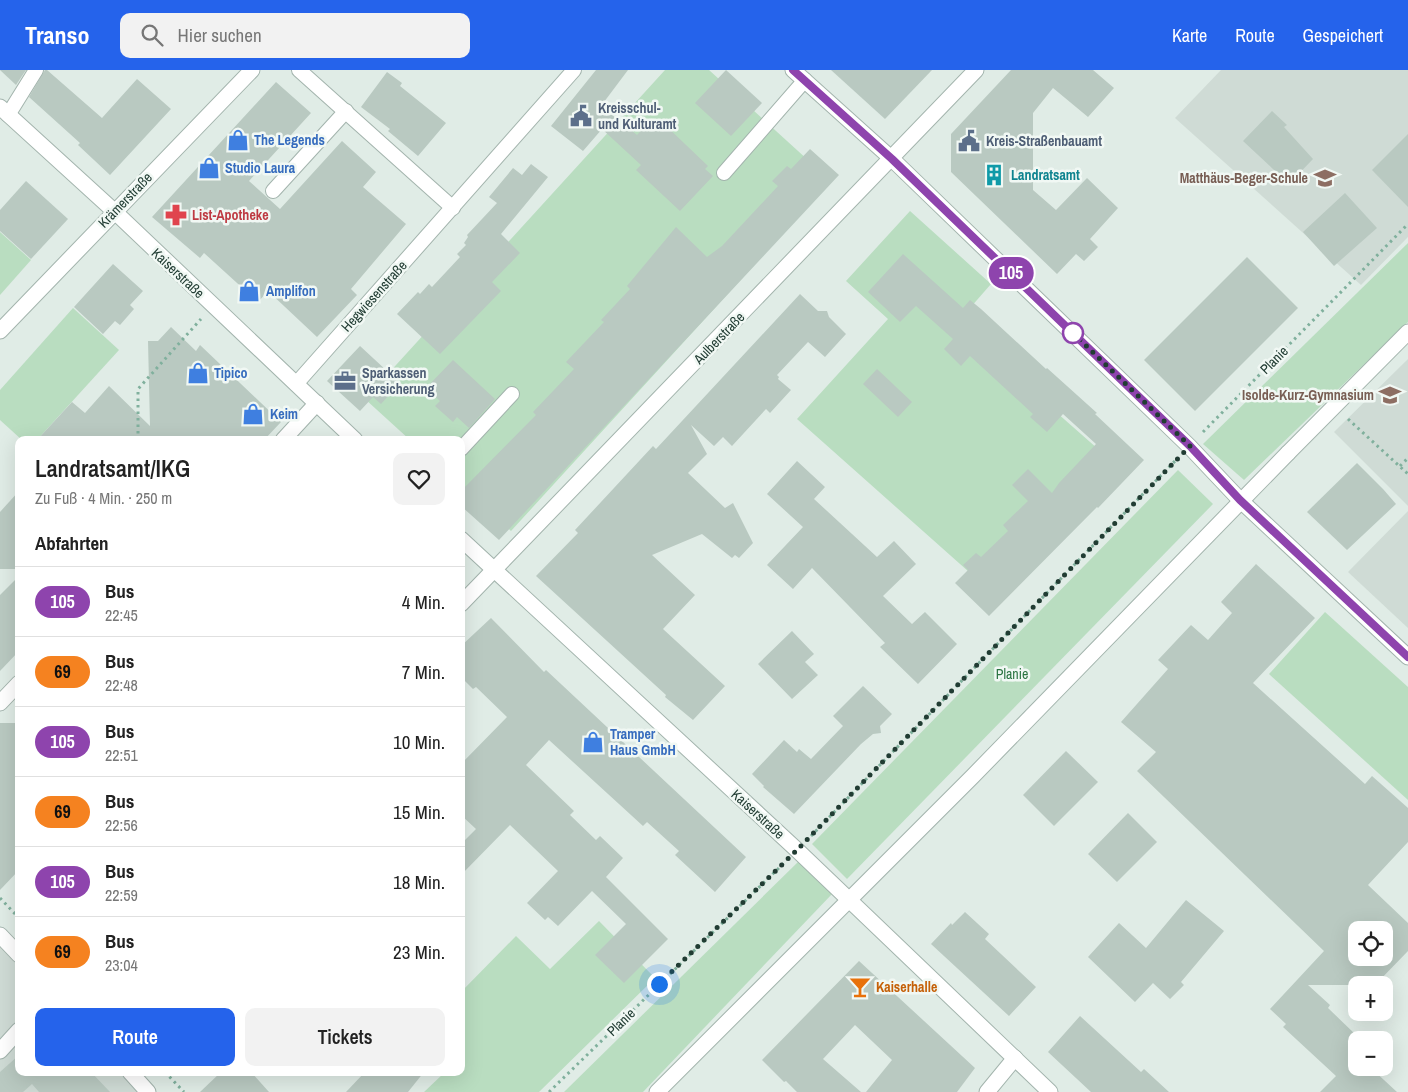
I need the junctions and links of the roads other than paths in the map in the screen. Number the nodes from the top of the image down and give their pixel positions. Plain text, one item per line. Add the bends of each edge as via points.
1 (36, 70) edge
2 (252, 70) edge
3 (300, 70) edge
4 (574, 70) edge
5 (793, 70) edge
6 (976, 70) edge
7 (805, 80) junction
8 (4, 111) edge
9 (346, 111) junction
10 (892, 159) junction
11 (724, 173) dead end
12 (273, 191) dead end
13 (453, 208) junction
14 (114, 211) junction
15 (0, 331) edge
16 (1408, 332) edge
17 (296, 384) junction
18 (512, 394) dead end
19 (317, 403) junction
20 (287, 436) edge
21 (351, 436) edge
22 (465, 445) edge
23 (1240, 500) junction
24 (465, 543) edge
25 (495, 571) junction
26 (465, 600) edge
27 (1408, 657) edge
28 (15, 687) edge
29 (0, 703) edge
30 (850, 900) junction
31 (0, 935) edge
32 (15, 951) edge
33 (15, 1034) edge
34 (0, 1051) edge
35 (1014, 1058) junction
36 (134, 1076) edge
37 (148, 1092) edge
38 (657, 1092) edge
39 (987, 1092) edge
40 (1050, 1092) edge

1 - 8 lane
2 - 14 street, Krämerstraße
3 - 9 lane
4 - 13 lane, Hegwiesenstraße
5 - 7 street
6 - 10 street, Aulberstraße
7 - 10 street
7 - 11 lane
8 - 14 street, Kaiserstraße
9 - 12 lane
9 - 13 lane
10 - 23 street via 1190,446
10 - 25 street, Aulberstraße
13 - 17 lane, Hegwiesenstraße
14 - 15 street, Krämerstraße
14 - 17 street, Kaiserstraße
16 - 23 street
17 - 19 street, Kaiserstraße
18 - 22 lane
19 - 20 street
19 - 21 street, Kaiserstraße
23 - 27 street
23 - 30 street
24 - 25 street, Kaiserstraße
25 - 26 street, Aulberstraße
25 - 30 street, Kaiserstraße
28 - 29 street
30 - 35 street, Kaiserstraße
30 - 38 street
31 - 32 street
33 - 34 street
35 - 39 street
35 - 40 street, Kaiserstraße
36 - 37 street

